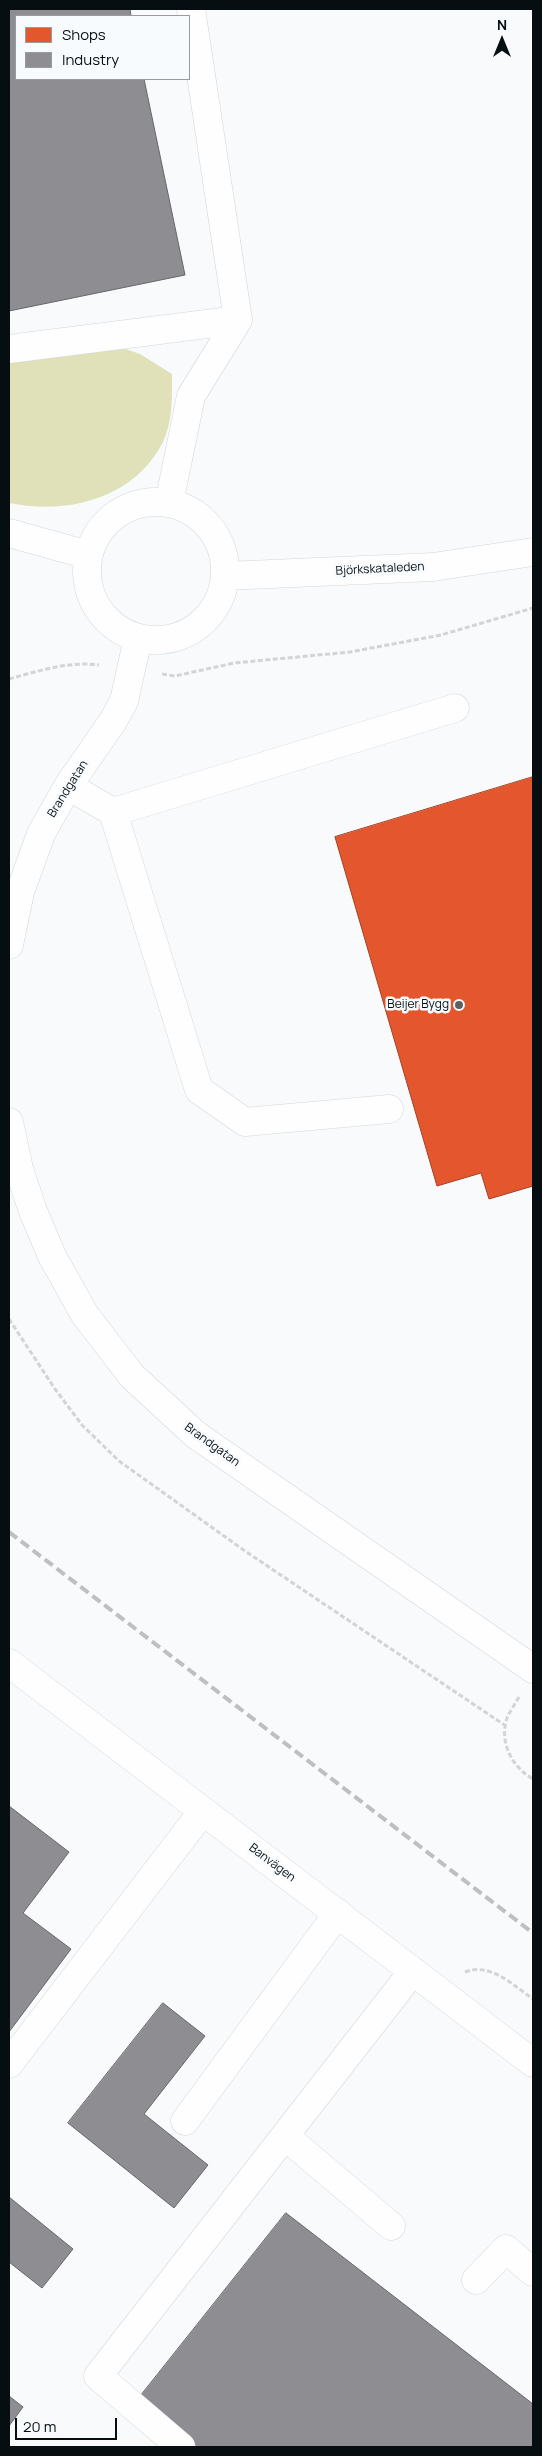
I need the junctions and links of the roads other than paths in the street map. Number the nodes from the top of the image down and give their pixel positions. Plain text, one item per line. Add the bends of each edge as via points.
1 (191, 9) edge
2 (238, 320) junction
3 (9, 349) edge
4 (169, 502) junction
5 (9, 533) edge
6 (533, 552) edge
7 (88, 555) junction
8 (225, 576) junction
9 (138, 638) junction
10 (455, 708) dead end
11 (68, 786) junction
12 (113, 812) junction
13 (9, 945) edge
14 (389, 1109) dead end
15 (9, 1122) edge
16 (9, 1664) edge
17 (533, 1670) edge
18 (203, 1811) junction
19 (338, 1913) junction
20 (413, 1971) junction
21 (533, 2063) edge
22 (9, 2064) edge
23 (184, 2121) dead end
24 (285, 2136) junction
25 (391, 2226) dead end
26 (533, 2272) edge
27 (476, 2280) dead end
28 (181, 2447) edge

1 - 2 street
2 - 3 street
2 - 4 street via 191,396
4 - 7 street via 139,504 117,513 100,531
4 - 8 street via 192,511 210,527 224,553
5 - 7 street
6 - 8 street, Björkskataleden via 433,567
7 - 9 street via 88,582 96,605 112,623
8 - 9 street via 216,606 196,627 168,639
9 - 11 street, Brandgatan via 124,701
10 - 12 street
11 - 12 street
11 - 13 street, Brandgatan via 41,834 20,892
12 - 14 street via 199,1090 245,1122
15 - 17 street, Brandgatan via 25,1186 52,1256 85,1315 132,1376 196,1435
16 - 18 street, Banvägen
18 - 19 street, Banvägen
18 - 22 street
19 - 20 street, Banvägen
19 - 23 street
20 - 21 street, Banvägen
20 - 24 street
24 - 25 street
24 - 28 street via 98,2376
26 - 27 street via 506,2249

